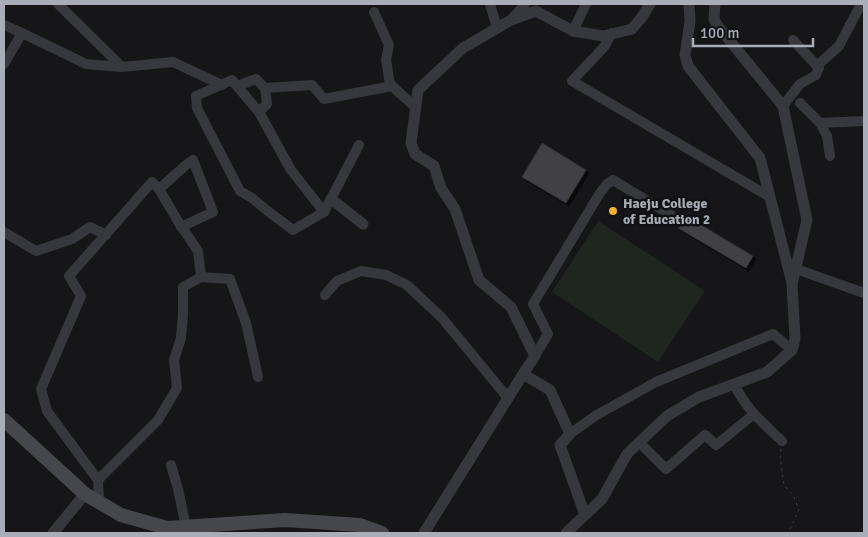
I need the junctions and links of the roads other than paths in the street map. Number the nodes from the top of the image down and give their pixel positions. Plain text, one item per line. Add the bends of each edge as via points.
1 (58, 4) edge
2 (490, 4) edge
3 (525, 4) edge
4 (586, 4) edge
5 (650, 4) edge
6 (690, 4) edge
7 (716, 4) edge
8 (861, 4) edge
9 (374, 12) dead end
10 (511, 20) junction
11 (4, 25) edge
12 (497, 28) junction
13 (573, 32) junction
14 (22, 33) junction
15 (612, 34) junction
16 (794, 40) dead end
17 (4, 64) edge
18 (122, 68) junction
19 (819, 68) junction
20 (222, 85) junction
21 (237, 86) junction
22 (392, 86) junction
23 (264, 88) junction
24 (800, 103) dead end
25 (783, 106) junction
26 (416, 108) junction
27 (259, 112) junction
28 (864, 121) edge
29 (820, 123) junction
30 (359, 145) dead end
31 (830, 156) dead end
32 (159, 189) junction
33 (770, 197) junction
34 (331, 199) junction
35 (324, 212) junction
36 (679, 220) dead end
37 (363, 224) dead end
38 (181, 227) junction
39 (4, 232) edge
40 (106, 235) junction
41 (796, 269) junction
42 (201, 276) junction
43 (792, 284) junction
44 (864, 293) edge
45 (325, 295) dead end
46 (792, 350) junction
47 (535, 356) junction
48 (523, 374) junction
49 (258, 377) dead end
50 (734, 384) junction
51 (508, 398) junction
52 (754, 414) junction
53 (4, 420) edge
54 (570, 434) junction
55 (782, 441) road end
56 (639, 442) junction
57 (171, 465) dead end
58 (98, 480) junction
59 (85, 494) junction
60 (98, 502) junction
61 (585, 515) junction
62 (186, 527) junction
63 (53, 533) edge
64 (382, 533) edge
65 (424, 533) edge
66 (566, 533) edge

1 - 18 street
2 - 12 street
3 - 10 street
4 - 13 street
5 - 15 street via 632,29
6 - 33 street via 685,55 688,66 760,158
7 - 25 street via 714,19 717,25
8 - 19 street via 839,46 820,63
9 - 22 street via 389,45 386,60
10 - 12 street
10 - 13 street via 536,11
11 - 14 street
12 - 26 street via 463,48 418,90
13 - 15 street
14 - 17 street
14 - 18 street via 86,64
15 - 33 street via 572,82
16 - 19 street
18 - 20 street via 173,62
19 - 25 street via 816,75 800,84
20 - 21 street via 232,80
20 - 35 street via 196,96 197,108 240,191 293,230
21 - 23 street via 256,79
21 - 27 street
22 - 23 street via 324,99 312,85
22 - 26 street
23 - 27 street via 267,104
24 - 29 street
25 - 41 street via 807,220
26 - 47 street via 411,143 415,154 434,166 441,188 455,209 479,280 511,308
27 - 35 street via 291,170
28 - 29 street
29 - 31 street via 827,136
30 - 34 street
32 - 38 street
32 - 38 street via 193,160 213,212
32 - 40 street via 152,182
33 - 43 street
34 - 35 street
34 - 37 street
36 - 47 street via 613,180 607,184 533,304 548,334
38 - 42 street via 198,251
39 - 40 street via 36,250 72,239 90,227
40 - 58 street via 69,276 81,296 41,389 47,411
41 - 43 street
41 - 44 street
42 - 49 street via 230,279 246,323
42 - 58 street via 183,287 181,338 174,360 177,388 158,420
43 - 46 street via 795,339
45 - 51 street via 337,282 361,271 386,275 407,285 442,318
46 - 50 street via 767,372
46 - 54 street via 773,334 656,382
47 - 48 street
48 - 51 street
48 - 54 street via 550,390
50 - 52 street
50 - 56 street via 699,397 667,416
51 - 65 street
52 - 55 street
52 - 56 street via 716,445 705,435 666,470
53 - 59 main road
54 - 61 street via 560,445
56 - 61 street via 627,454 602,499
57 - 62 street
58 - 60 street
59 - 60 main road
59 - 63 street
60 - 62 main road via 121,515 167,528
61 - 66 street
62 - 64 main road via 285,520 360,525

